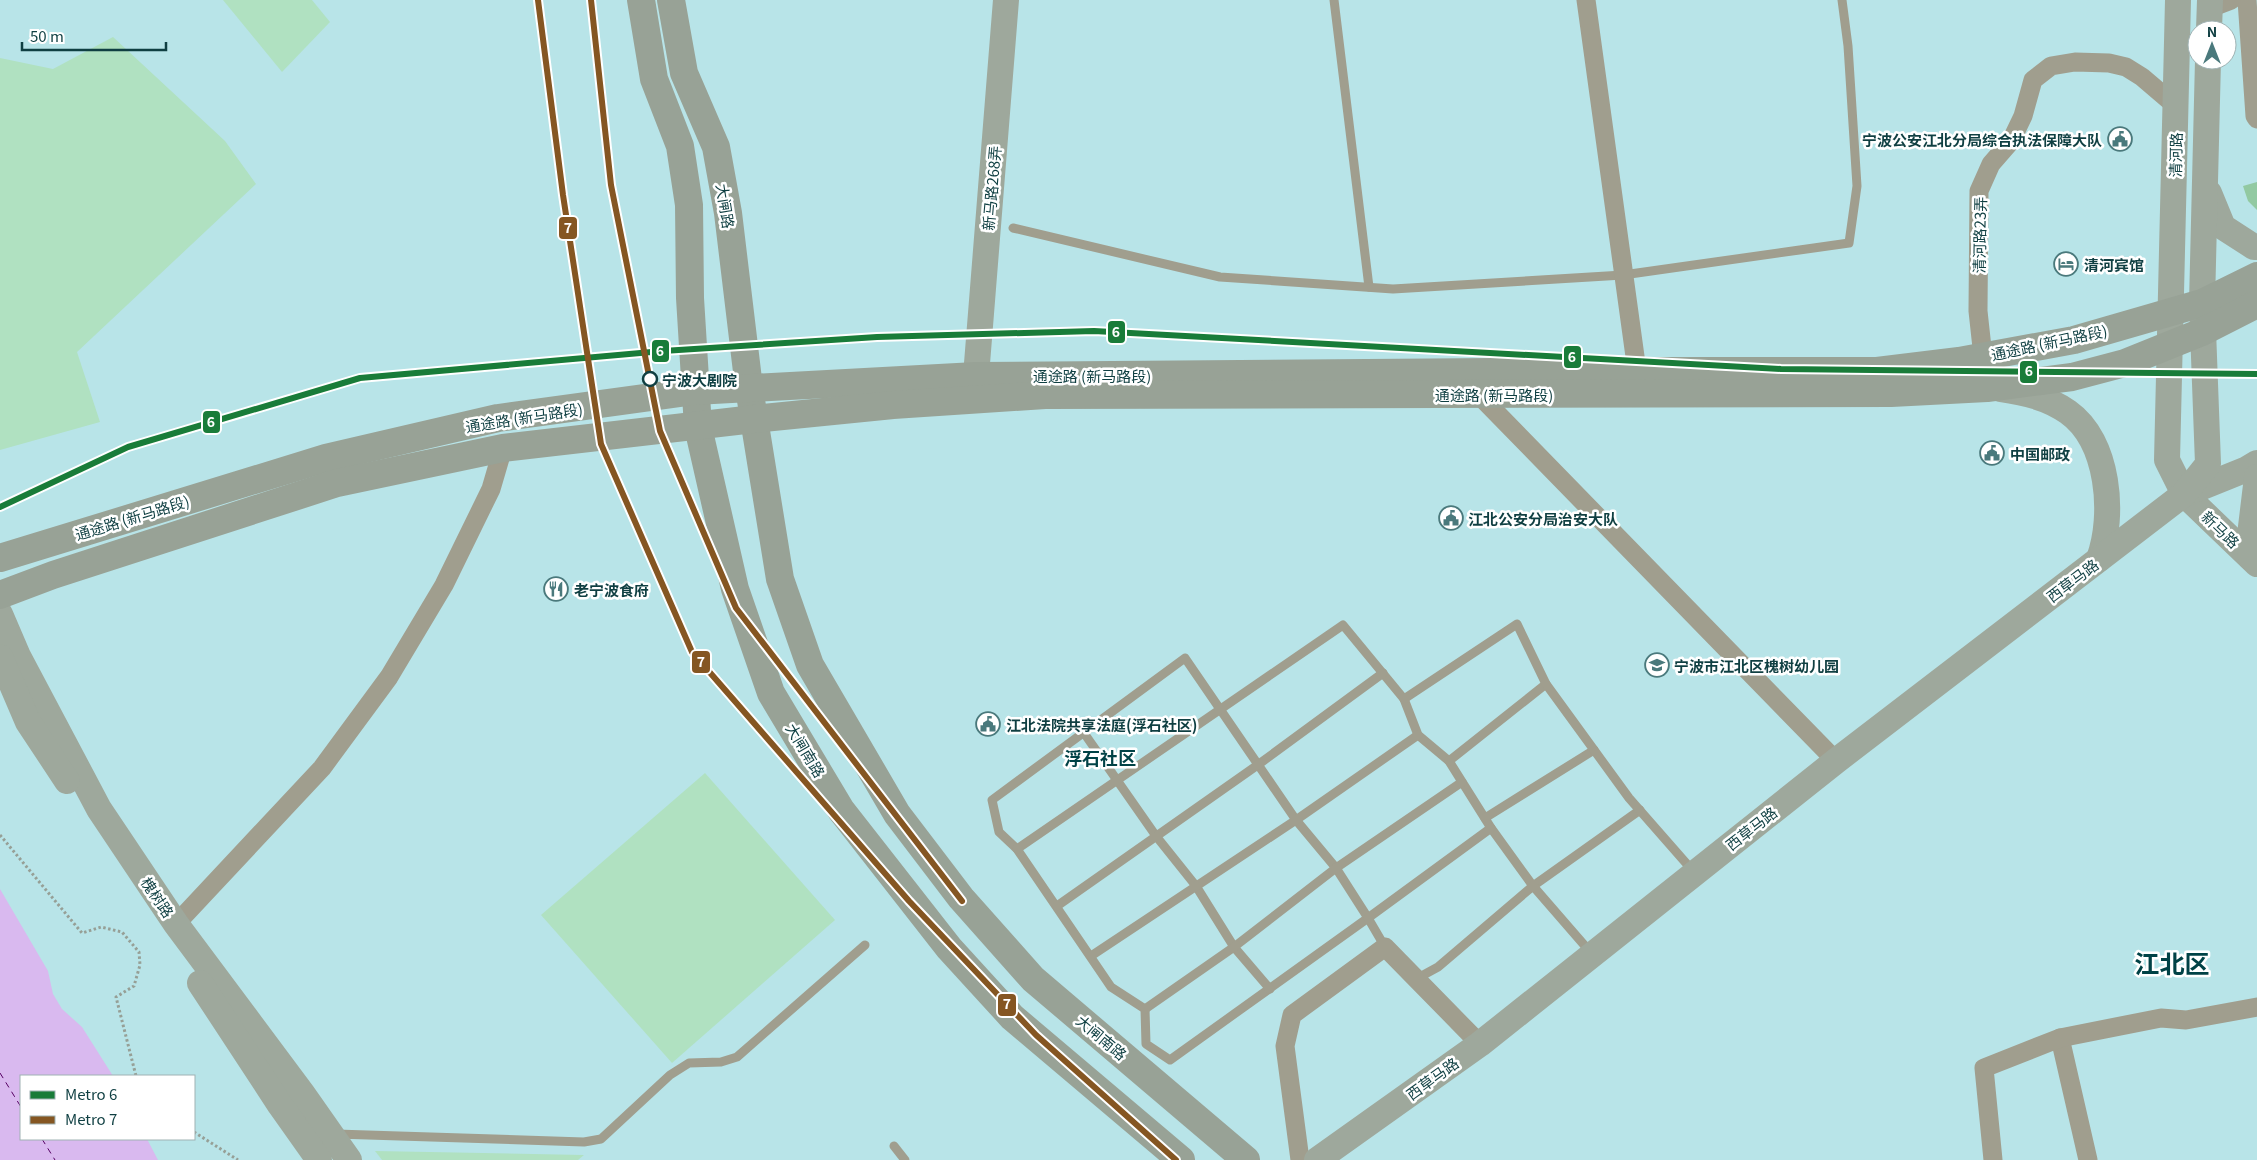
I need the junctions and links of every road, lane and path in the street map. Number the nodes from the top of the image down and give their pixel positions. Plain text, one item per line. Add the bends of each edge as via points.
1 (642, 0) edge
2 (671, 0) edge
3 (1006, 0) edge
4 (1334, 0) edge
5 (1586, 0) edge
6 (1842, 0) edge
7 (2178, 0) edge
8 (2247, 0) edge
9 (2208, 70) edge
10 (2176, 106) junction
11 (2257, 119) edge
12 (2204, 182) junction
13 (1013, 228) dead end
14 (2257, 247) edge
15 (1624, 275) junction
16 (2257, 276) edge
17 (1369, 287) junction
18 (2202, 303) junction
19 (2257, 304) edge
20 (2171, 311) junction
21 (2202, 332) junction
22 (2169, 344) junction
23 (1983, 357) junction
24 (1637, 371) junction
25 (976, 376) junction
26 (749, 388) junction
27 (1987, 388) junction
28 (695, 391) junction
29 (1478, 394) junction
30 (754, 419) junction
31 (698, 427) junction
32 (503, 448) junction
33 (2257, 463) edge
34 (2257, 477) edge
35 (2184, 494) junction
36 (0, 558) edge
37 (2099, 559) junction
38 (2254, 561) edge
39 (0, 595) edge
40 (0, 614) edge
41 (0, 657) edge
42 (1383, 673) junction
43 (1546, 684) junction
44 (1404, 699) junction
45 (1222, 709) junction
46 (1084, 733) junction
47 (1418, 735) junction
48 (1594, 750) junction
49 (1449, 761) junction
50 (1836, 761) junction
51 (1258, 764) junction
52 (1118, 780) junction
53 (1462, 782) junction
54 (1640, 810) junction
55 (1485, 818) junction
56 (1296, 820) junction
57 (1491, 828) junction
58 (0, 835) edge
59 (1156, 836) junction
60 (1017, 849) junction
61 (1336, 868) junction
62 (1694, 873) junction
63 (1196, 886) junction
64 (1534, 886) junction
65 (1057, 906) junction
66 (1368, 918) junction
67 (176, 924) junction
68 (865, 945) dead end
69 (1234, 947) junction
70 (1385, 947) junction
71 (1592, 954) junction
72 (1091, 956) junction
73 (1416, 978) junction
74 (1270, 989) junction
75 (2257, 1006) edge
76 (1145, 1009) junction
77 (2060, 1038) junction
78 (1480, 1044) junction
79 (136, 1075) edge
80 (195, 1133) edge
81 (331, 1134) junction
82 (894, 1146) dead end
83 (238, 1160) edge
84 (319, 1160) edge
85 (349, 1160) edge
86 (905, 1160) edge
87 (1181, 1160) edge
88 (1246, 1160) edge
89 (1300, 1160) edge
90 (1317, 1160) edge
91 (1993, 1160) edge
92 (2088, 1160) edge

1 - 28 main road via 654,79 680,146 689,205
2 - 26 main road, 大闸路 via 684,73 716,147 728,213
3 - 25 main road, 新马路268弄
4 - 17 lane
5 - 15 street
6 - 15 lane via 1857,186 1849,243
7 - 10 main road, 清河路
8 - 11 street
9 - 12 main road, 清河路
10 - 20 main road, 清河路
10 - 23 street, 清河路23弄 via 2134,72 2109,63 2075,62 2051,66 2033,80 2023,116 2011,141 1991,164 1979,192 1978,311
12 - 14 main road via 2223,227
12 - 18 main road, 清河路
13 - 17 lane via 1220,277
15 - 17 lane via 1393,289
15 - 24 street
16 - 18 main road, 通途路 (新马路段)
18 - 20 main road, 通途路 (新马路段)
18 - 21 main road, 清河路
19 - 21 main road, 通途路 (新马路段)
20 - 22 main road, 清河路
20 - 23 main road, 通途路 (新马路段) via 2074,340
21 - 22 main road, 通途路 (新马路段)
21 - 35 main road, 清河路 via 2208,464
22 - 27 main road, 通途路 (新马路段) via 2125,363 2072,377
22 - 35 main road, 新马路 via 2167,460
23 - 24 main road, 通途路 (新马路段) via 1876,371
24 - 25 main road, 通途路 (新马路段)
25 - 26 main road, 通途路 (新马路段)
26 - 28 main road, 通途路 (新马路段)
26 - 30 main road, 大闸路
27 - 29 main road, 通途路 (新马路段) via 1892,393
27 - 37 main road via 2028,393 2049,400 2069,412 2085,428 2096,448 2107,500 2108,529
28 - 31 main road, 大闸南路
28 - 36 main road, 通途路 (新马路段) via 498,418 326,458
29 - 30 main road, 通途路 (新马路段) via 1045,395 893,405
29 - 50 street
30 - 31 main road, 通途路 (新马路段)
30 - 88 main road, 大闸南路 via 780,579 810,665 897,814 962,898 1033,978
31 - 32 main road, 通途路 (新马路段)
31 - 87 main road, 大闸南路 via 735,589 771,692 841,810 949,948 1012,1017
32 - 39 main road, 通途路 (新马路段) via 337,483
32 - 67 street via 491,488 444,585 389,677 322,768
33 - 35 main road
34 - 38 main road via 2250,535
35 - 37 main road, 西草马路
35 - 38 main road, 新马路
37 - 50 main road, 西草马路
40 - 67 main road, 槐树路 via 18,656 99,809
41 - 84 main road, 槐树路 via 28,722
42 - 44 lane
42 - 45 lane via 1343,625
42 - 51 lane
43 - 44 lane via 1517,624
43 - 48 lane
43 - 49 lane
44 - 47 lane
45 - 46 lane via 1186,658
45 - 51 lane
45 - 52 lane
46 - 52 lane
46 - 60 lane via 992,800 999,832
47 - 49 lane
47 - 56 lane
48 - 54 lane
48 - 55 lane
49 - 53 lane
50 - 62 main road, 西草马路
51 - 56 lane
51 - 59 lane
52 - 59 lane
52 - 60 lane
53 - 55 lane
53 - 61 lane
54 - 62 lane
54 - 64 lane
55 - 57 lane
56 - 61 lane
56 - 63 lane
57 - 64 lane
57 - 66 lane
58 - 79 path via 82,933 102,927 122,932 139,952 140,966 134,986 116,997
59 - 63 lane
59 - 65 lane
60 - 65 lane
61 - 66 lane
61 - 69 lane
62 - 71 main road, 西草马路
63 - 69 lane
63 - 72 lane
64 - 71 lane
64 - 73 lane via 1438,967
65 - 72 lane
66 - 70 lane
66 - 74 lane
67 - 81 main road, 槐树路
68 - 81 lane via 737,1057 721,1062 689,1063 670,1075 601,1139 584,1142
69 - 74 lane
69 - 76 lane
70 - 73 street
70 - 89 street via 1292,1015 1285,1046
71 - 78 main road, 西草马路
72 - 76 lane via 1111,987
73 - 78 street
74 - 76 lane via 1170,1060 1146,1044
75 - 77 street via 2186,1020 2161,1018
77 - 91 street via 1984,1068
77 - 92 street
78 - 90 main road, 西草马路
80 - 83 path
81 - 85 main road, 槐树路
82 - 86 lane

